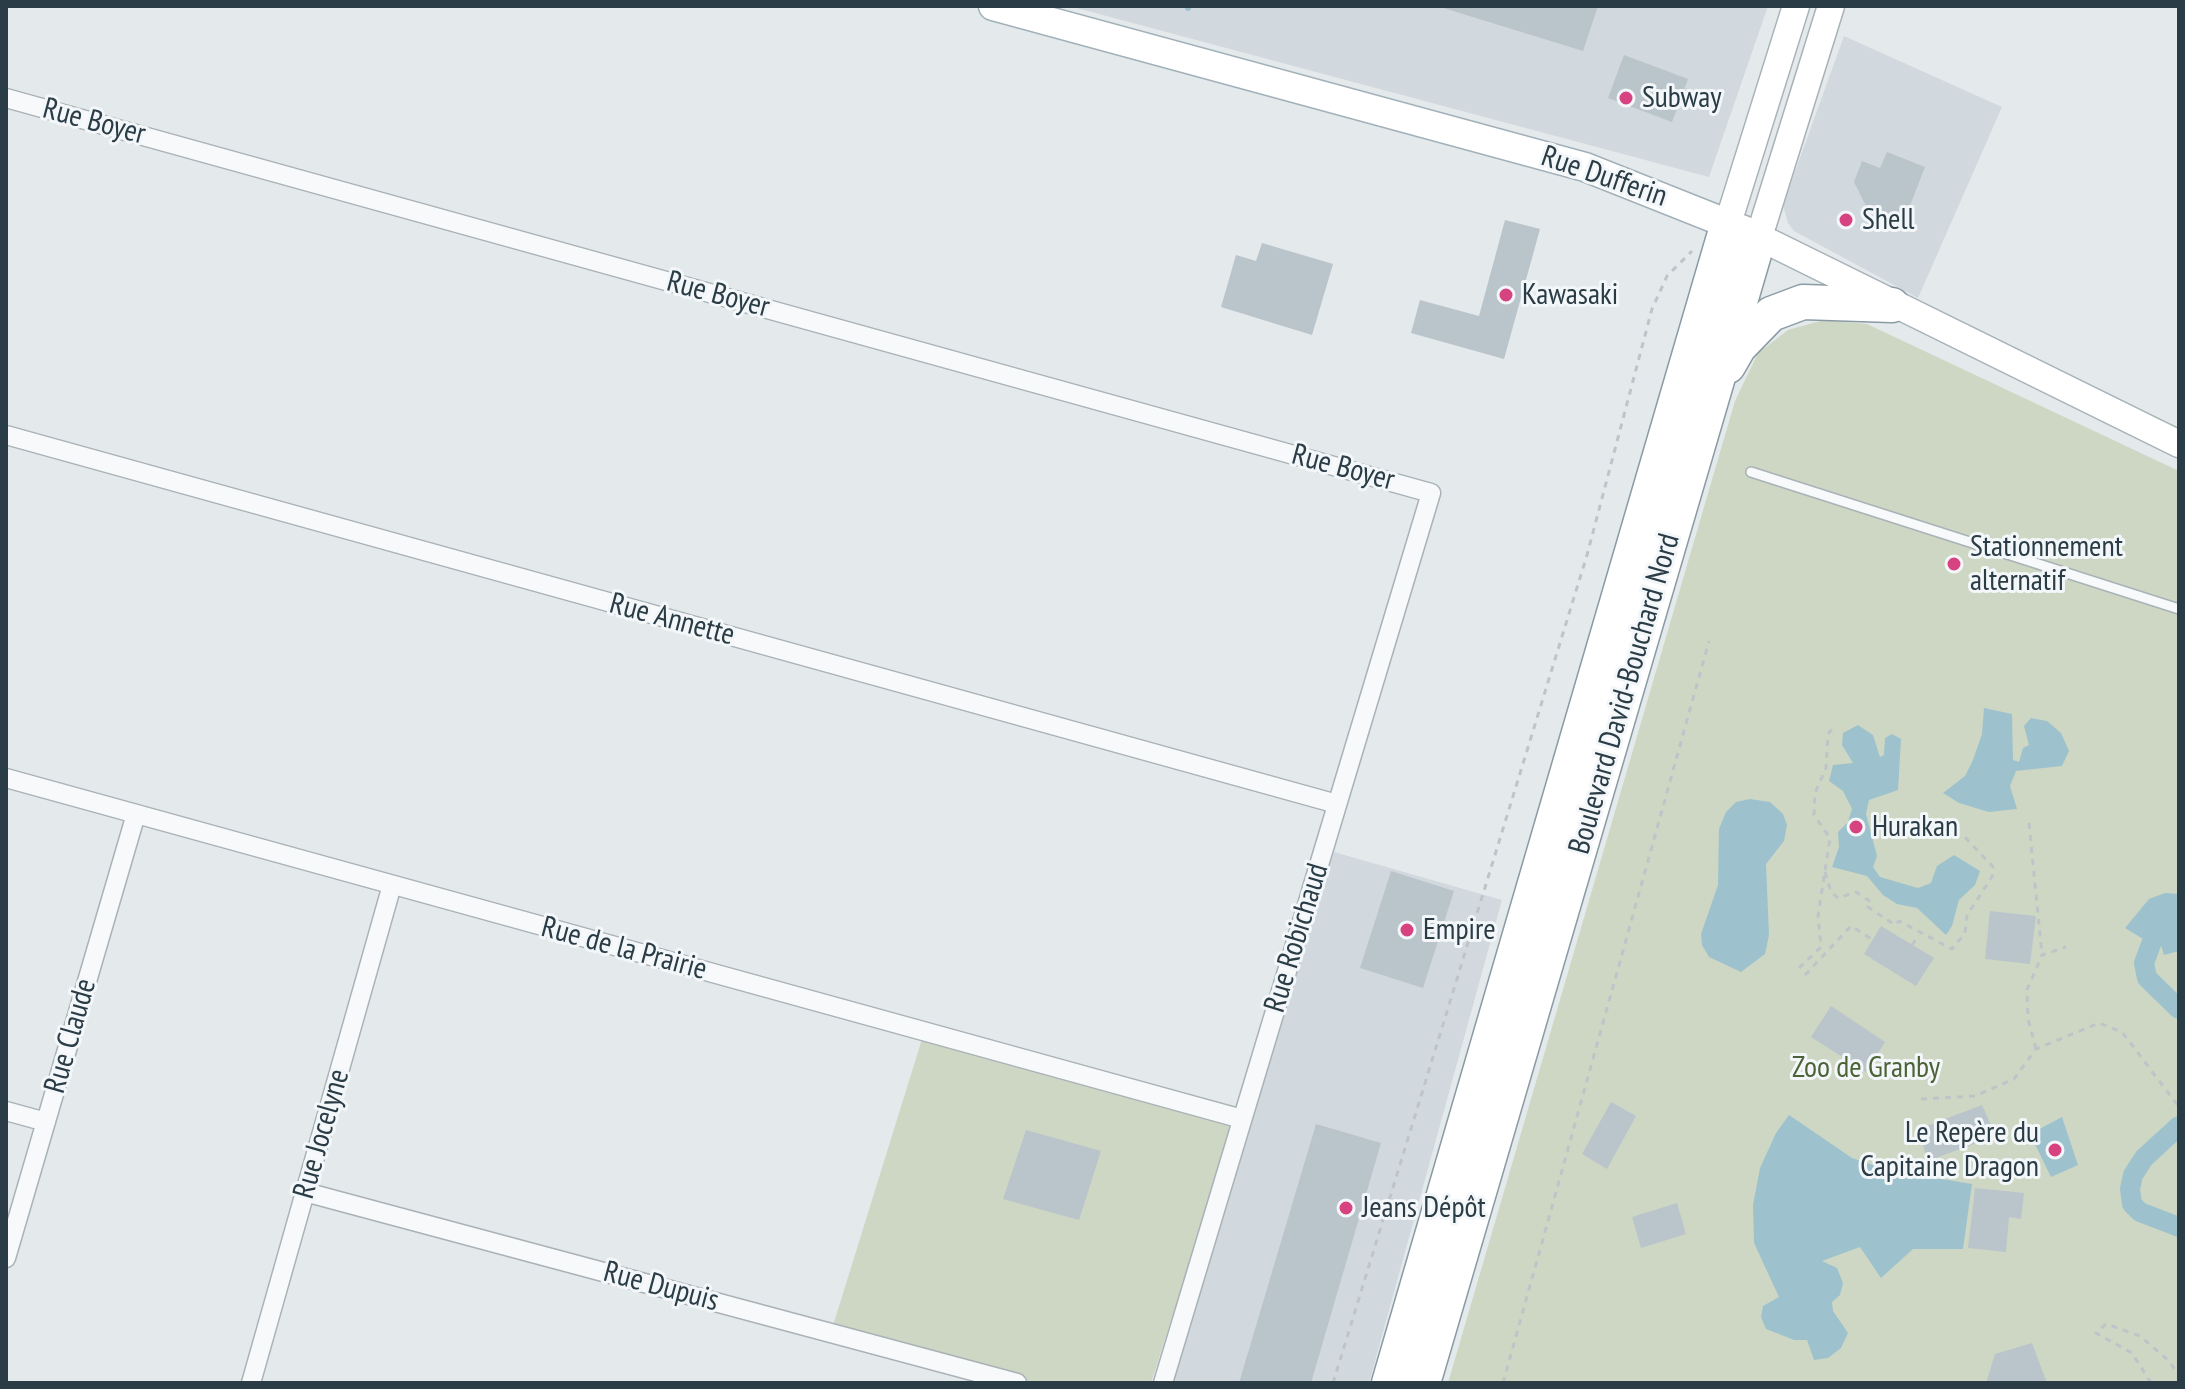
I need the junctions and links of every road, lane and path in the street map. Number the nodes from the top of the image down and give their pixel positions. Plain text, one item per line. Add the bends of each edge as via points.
1 (993, 6) edge
2 (1796, 6) edge
3 (1831, 6) edge
4 (6, 98) edge
5 (1728, 223) junction
6 (1759, 237) junction
7 (1697, 245) dead end
8 (1892, 305) junction
9 (1712, 394) junction
10 (6, 435) edge
11 (2179, 444) edge
12 (1751, 472) dead end
13 (1431, 493) joint
14 (2179, 609) edge
15 (1709, 641) dead end
16 (1832, 729) dead end
17 (1571, 762) junction
18 (6, 778) edge
19 (1337, 804) junction
20 (136, 814) junction
21 (2029, 823) dead end
22 (1962, 834) dead end
23 (1825, 872) dead end
24 (392, 885) junction
25 (1541, 908) dead end
26 (1920, 934) junction
27 (1873, 940) dead end
28 (1912, 945) dead end
29 (2066, 947) dead end
30 (2042, 955) junction
31 (1799, 968) dead end
32 (1805, 975) dead end
33 (2036, 1049) junction
34 (1921, 1099) dead end
35 (2179, 1107) edge
36 (6, 1111) edge
37 (1242, 1119) junction
38 (46, 1122) junction
39 (305, 1192) junction
40 (6, 1258) edge
41 (1419, 1375) edge
42 (2179, 1376) edge
43 (251, 1383) edge
44 (1017, 1383) edge
45 (1163, 1383) edge
46 (1333, 1383) edge
47 (1389, 1383) edge
48 (1503, 1383) edge
49 (2151, 1383) edge

1 - 5 main road, Rue Dufferin via 1558,159
2 - 5 street, Boulevard David-Bouchard Nord
3 - 6 street, Boulevard David-Bouchard Nord
4 - 13 street, Rue Boyer
5 - 6 main road, Rue Dufferin
5 - 17 highway, Boulevard David-Bouchard Nord
6 - 8 street, Rue Dufferin
6 - 9 highway, Boulevard David-Bouchard Nord
7 - 46 path via 1667,276 1652,309 1587,555
8 - 9 highway via 1803,302 1771,314 1739,347
8 - 11 street, Rue Dufferin
9 - 41 highway, Boulevard David-Bouchard Nord
10 - 19 street, Rue Annette
12 - 14 lane
13 - 19 street, Rue Robichaud
15 - 48 path
16 - 31 path via 1826,768 1815,793 1814,815 1830,838 1818,916 1821,947
17 - 25 lane
17 - 47 highway, Boulevard David-Bouchard Nord
18 - 20 street, Rue de la Prairie
19 - 37 street, Rue Robichaud
20 - 24 street, Rue de la Prairie
20 - 38 street, Rue Claude
21 - 30 path
22 - 26 path via 1993,867 1992,877 1952,949
23 - 26 path via 1838,898 1856,892 1895,925 1899,921
24 - 37 street, Rue de la Prairie
24 - 39 street, Rue Jocelyne
26 - 28 path
27 - 32 path via 1851,926
29 - 30 path
30 - 33 path via 2027,990
33 - 34 path via 2014,1079 1975,1096
33 - 35 path via 2099,1023 2122,1032
36 - 38 street
37 - 45 street, Rue Robichaud
38 - 40 street, Rue Claude
39 - 43 street, Rue Jocelyne
39 - 44 street, Rue Dupuis
42 - 49 path via 2140,1336 2106,1324 2096,1333 2132,1353

